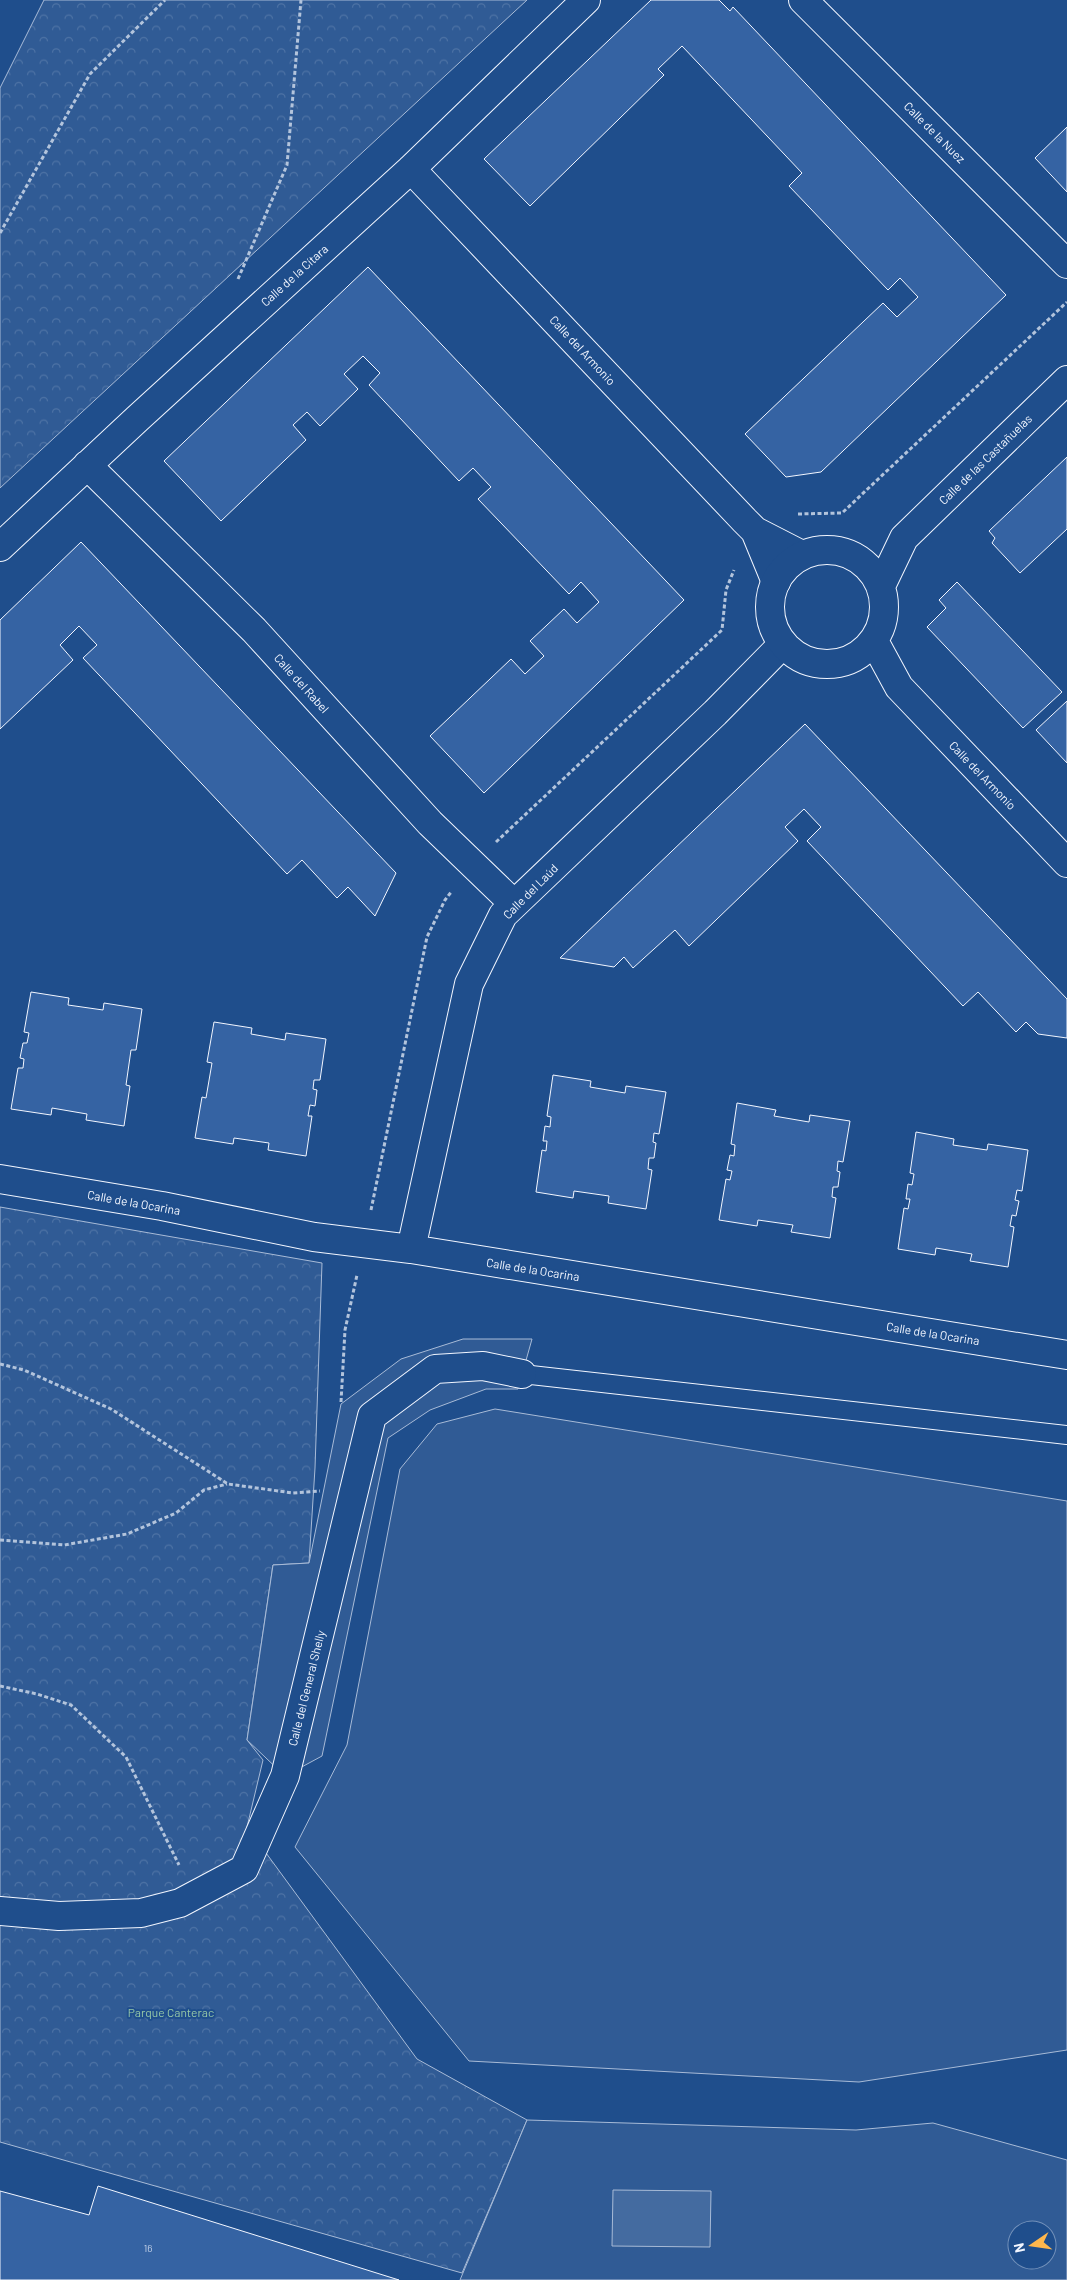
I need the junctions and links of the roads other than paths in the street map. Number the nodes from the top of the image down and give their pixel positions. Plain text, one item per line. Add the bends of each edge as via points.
1 (586, 0) edge
2 (803, 0) edge
3 (411, 169) junction
4 (1067, 264) edge
5 (1067, 380) edge
6 (87, 465) junction
7 (755, 530) junction
8 (904, 538) junction
9 (0, 548) edge
10 (849, 554) junction
11 (802, 555) junction
12 (776, 582) junction
13 (880, 586) junction
14 (874, 642) junction
15 (783, 644) junction
16 (847, 662) junction
17 (899, 687) junction
18 (1067, 863) edge
19 (514, 904) junction
20 (0, 1179) edge
21 (411, 1249) junction
22 (1067, 1354) edge
23 (522, 1374) joint
24 (1067, 1435) edge
25 (0, 1911) edge

1 - 3 street, Calle de la Cítara
2 - 4 street, Calle de la Nuez
3 - 6 street, Calle de la Cítara
3 - 7 street, Calle del Armonio
5 - 8 street, Calle de las Castañuelas
6 - 9 street, Calle de la Cítara
6 - 19 street, Calle del Rabel via 254,630 430,823
7 - 11 street, Calle del Armonio
7 - 12 street, Calle del Armonio
8 - 10 street, Calle de las Castañuelas
8 - 13 street, Calle de las Castañuelas
10 - 11 street via 821,550
10 - 13 street via 869,568
11 - 12 street via 787,566
12 - 15 street via 770,613
13 - 14 street via 884,596 884,617
14 - 16 street
14 - 17 street, Calle del Armonio
15 - 16 street via 801,659 812,663 830,665
15 - 19 street, Calle del Laúd via 715,714
16 - 17 street, Calle del Armonio
17 - 18 street, Calle del Armonio
19 - 21 street, Calle del Laúd via 503,916 469,984
20 - 21 street, Calle de la Ocarina via 162,1206 314,1237
21 - 22 street, Calle de la Ocarina
23 - 24 lane
23 - 25 street, Calle del General Shelly via 483,1366 435,1369 372,1416 285,1776 244,1869 180,1903 142,1913 59,1916

